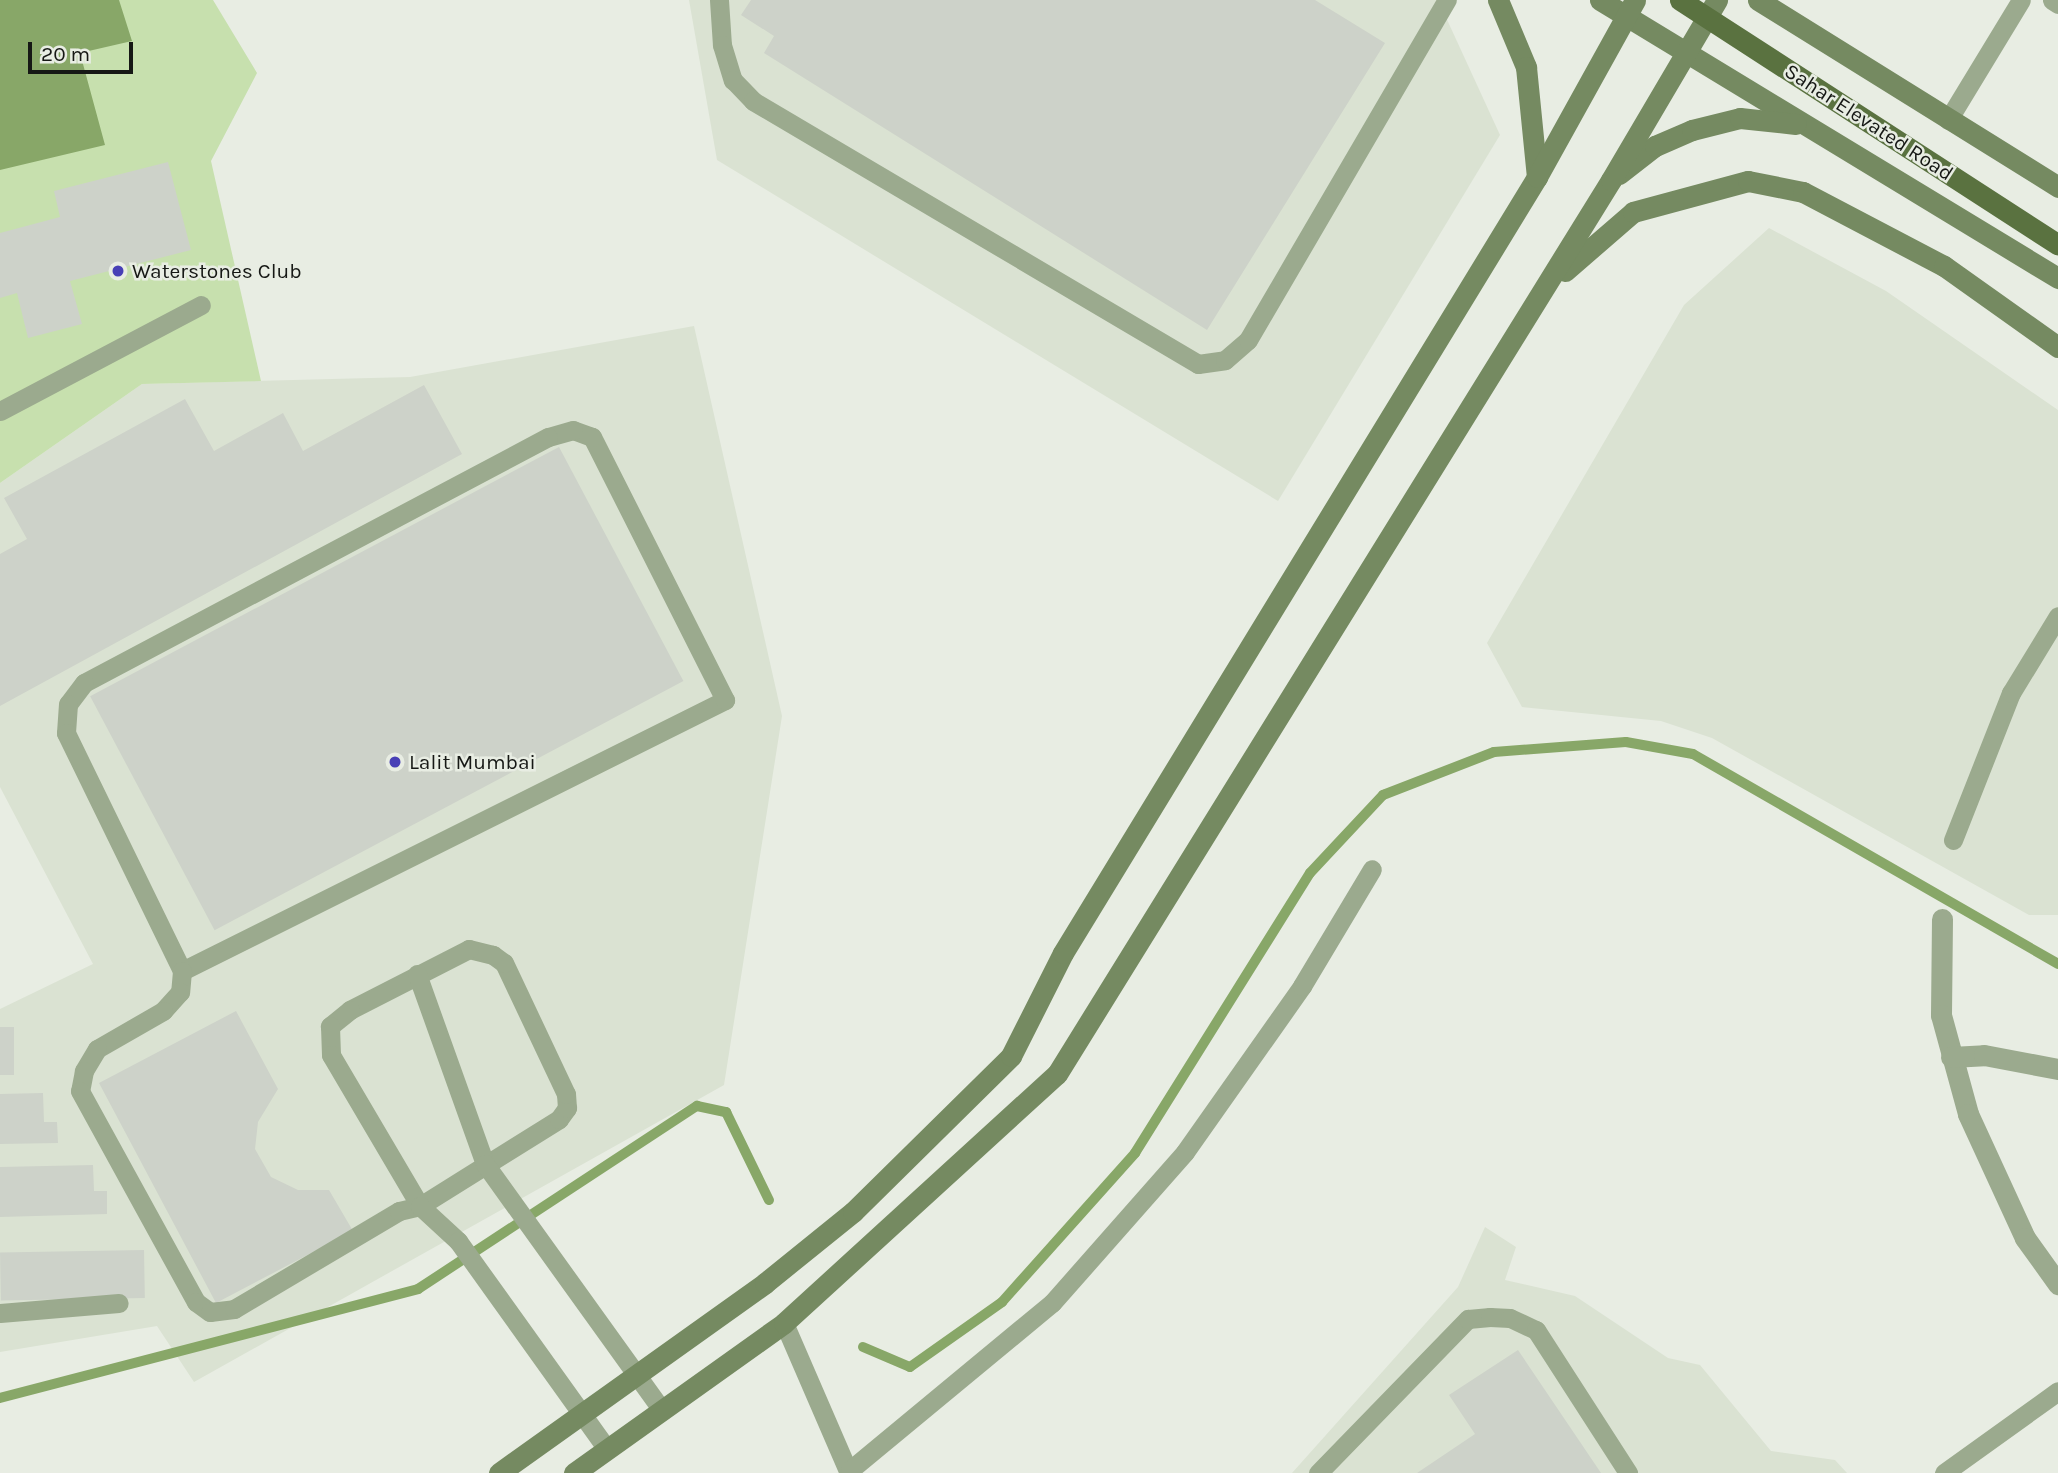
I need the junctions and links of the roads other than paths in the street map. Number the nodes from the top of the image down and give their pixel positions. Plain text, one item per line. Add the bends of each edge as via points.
1 (719, 0) edge
2 (1447, 0) edge
3 (1498, 0) edge
4 (1600, 0) edge
5 (1680, 0) edge
6 (1717, 0) edge
7 (1758, 0) edge
8 (2021, 0) edge
9 (2052, 0) edge
10 (2058, 4) edge
11 (1630, 8) edge
12 (1684, 52) junction
13 (1948, 120) junction
14 (1803, 124) junction
15 (1537, 177) junction
16 (1611, 180) junction
17 (2058, 187) edge
18 (2058, 245) edge
19 (2058, 278) edge
20 (1538, 298) junction
21 (201, 305) dead end
22 (2058, 347) edge
23 (0, 411) edge
24 (2058, 616) edge
25 (1953, 840) dead end
26 (1372, 869) dead end
27 (1942, 919) dead end
28 (182, 971) junction
29 (417, 974) junction
30 (1951, 1057) junction
31 (2058, 1069) edge
32 (485, 1164) junction
33 (420, 1206) junction
34 (2058, 1284) edge
35 (119, 1303) dead end
36 (0, 1313) edge
37 (784, 1324) junction
38 (637, 1375) junction
39 (2058, 1391) edge
40 (662, 1410) junction
41 (583, 1413) junction
42 (607, 1450) junction
43 (850, 1471) edge
44 (499, 1473) edge
45 (574, 1473) edge
46 (1318, 1473) edge
47 (1628, 1473) edge
48 (1944, 1473) edge

1 - 2 lane via 722,45 733,80 753,101 1198,364 1225,360 1248,340
3 - 15 main road via 1526,67
4 - 11 main road
5 - 18 main road, Sahar Elevated Road, bridge
6 - 12 main road
7 - 13 main road
8 - 13 lane
9 - 10 lane
11 - 12 main road
11 - 15 main road
12 - 14 main road
12 - 16 main road
13 - 17 main road
14 - 16 main road via 1740,118 1692,130 1655,146
14 - 19 main road
15 - 38 main road via 1063,953 1011,1056 853,1212 765,1283
16 - 20 main road
20 - 22 main road via 1633,212 1748,181 1803,191 1932,260
20 - 37 main road via 1057,1074
21 - 23 lane
24 - 25 lane via 2011,694
26 - 43 lane via 1302,986 1185,1152 1052,1303
27 - 30 street via 1941,1015
28 - 28 lane via 66,733 68,704 84,683 548,437 573,430 592,437 726,700
28 - 33 lane via 180,992 163,1011 97,1049 84,1071 80,1091 196,1302 211,1312 234,1310 399,1211
29 - 32 lane
29 - 32 lane via 469,949 505,963 566,1094 567,1108 559,1119
29 - 33 lane via 330,1026 331,1055
30 - 31 street via 1984,1055
30 - 34 street via 1968,1114 2025,1238
32 - 33 lane
32 - 38 lane
33 - 41 lane via 458,1241
35 - 36 lane
37 - 40 main road
37 - 43 lane
38 - 40 lane
38 - 41 main road
39 - 48 lane
40 - 42 main road
41 - 42 lane
41 - 44 main road
42 - 45 main road
46 - 47 lane via 1468,1319 1490,1317 1510,1318 1536,1330

